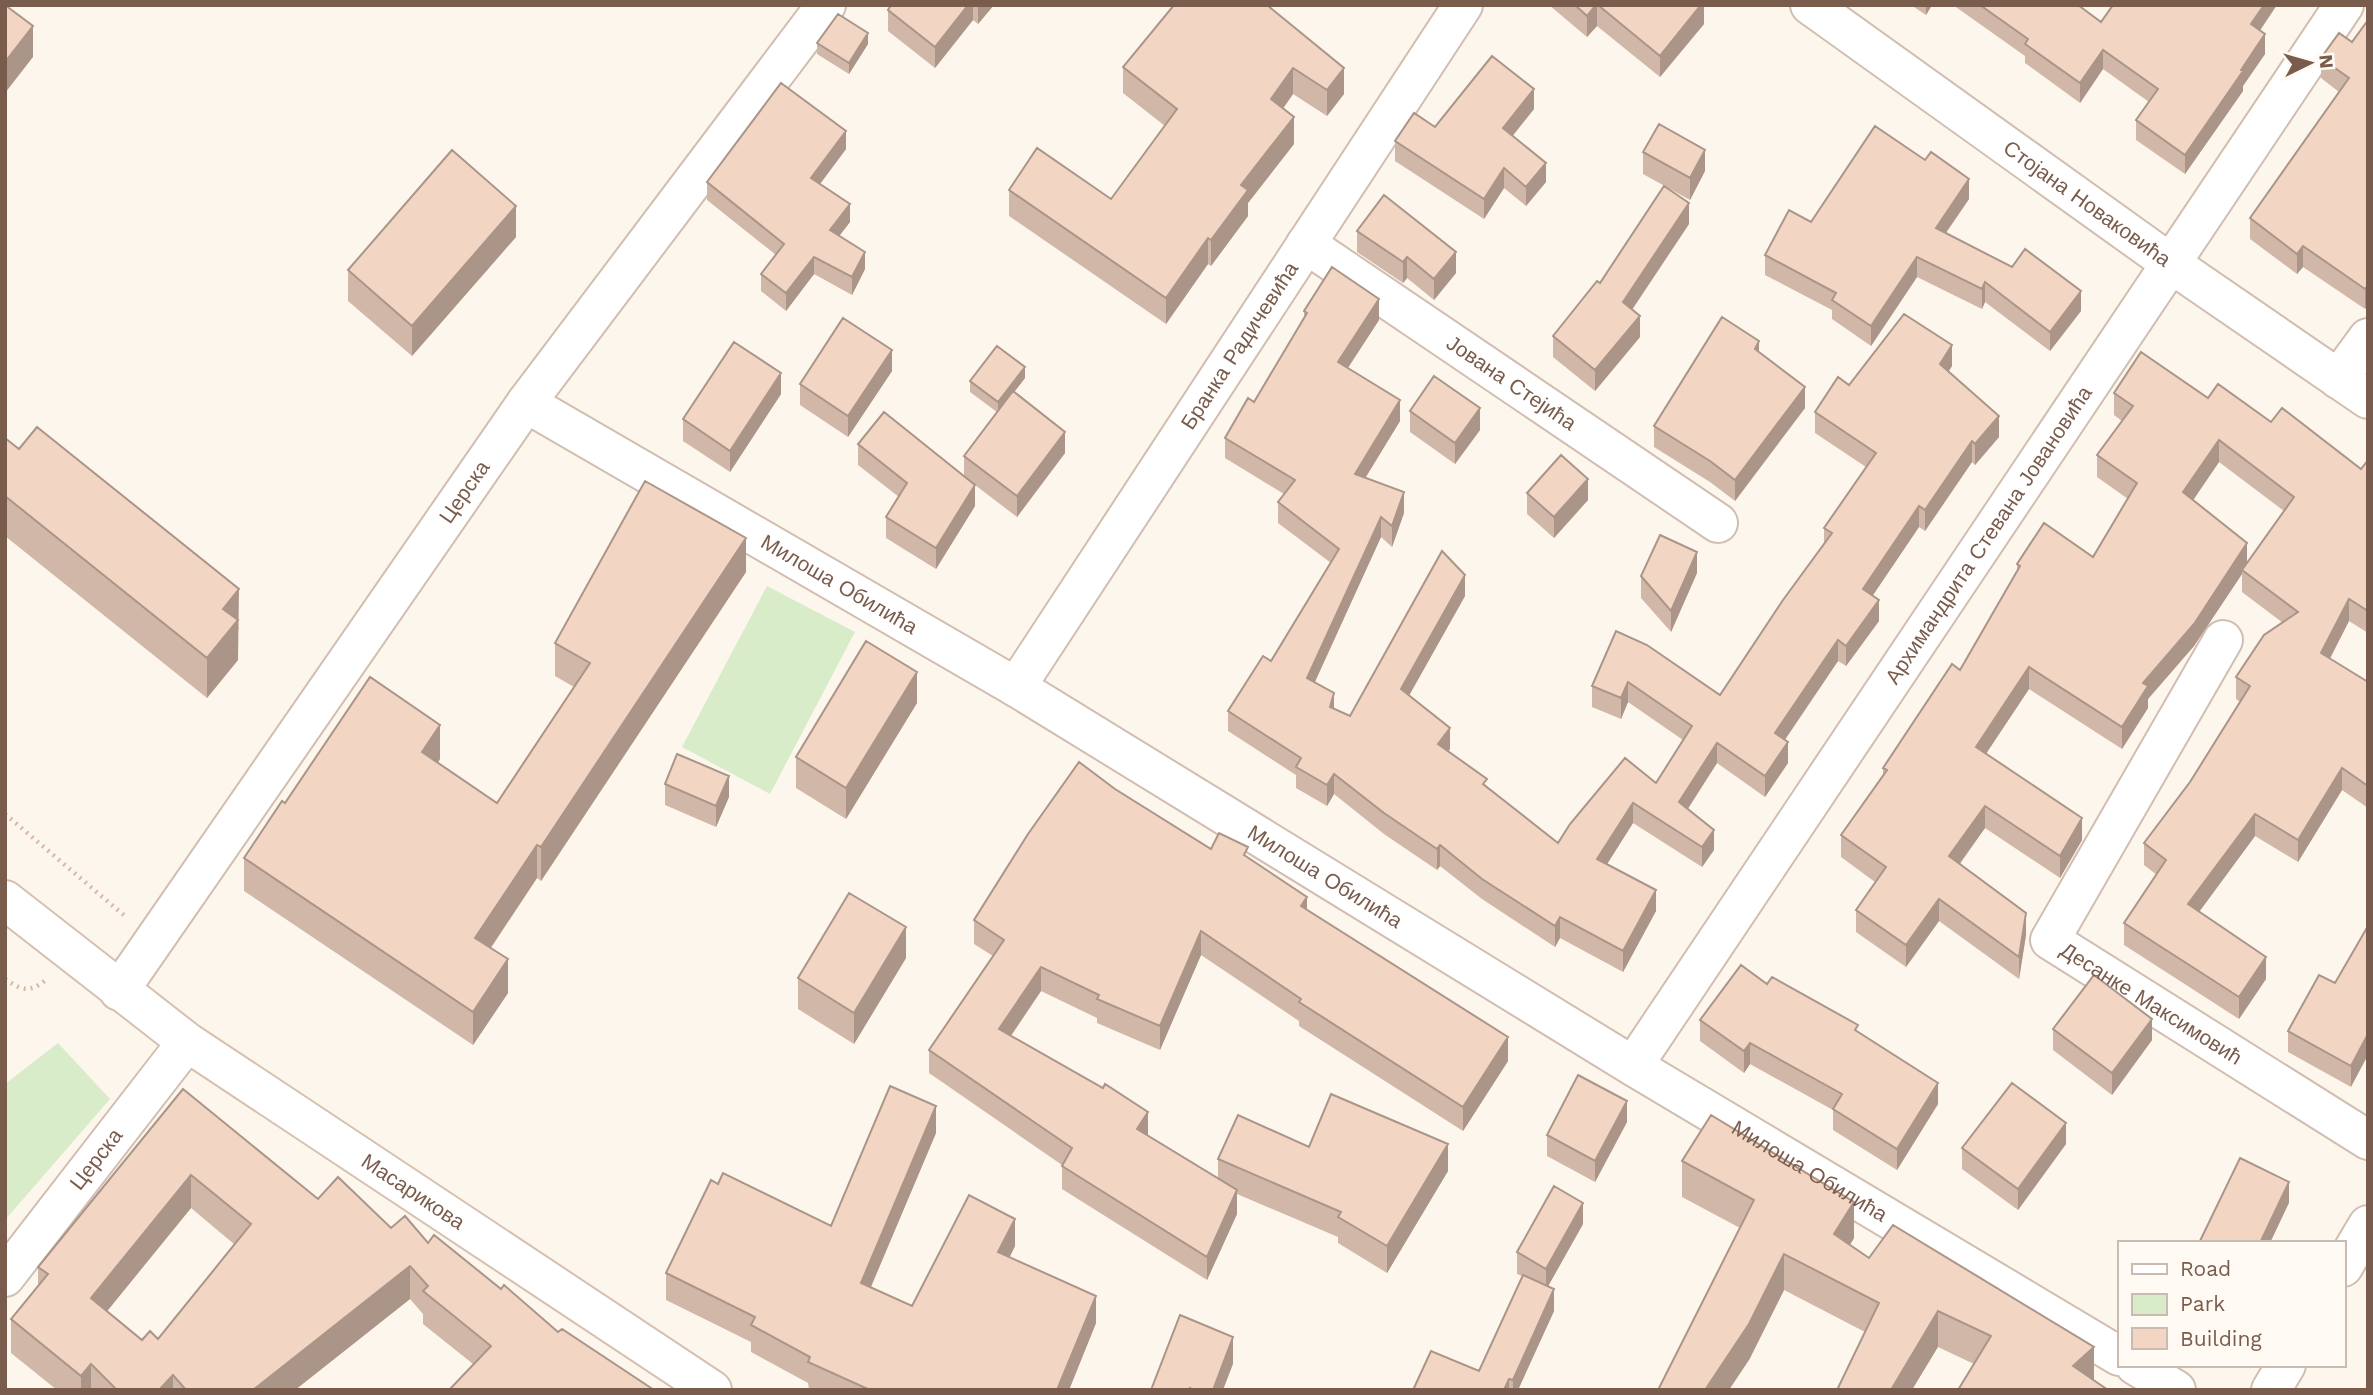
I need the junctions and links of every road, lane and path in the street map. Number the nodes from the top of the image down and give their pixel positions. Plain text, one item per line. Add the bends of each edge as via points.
1 (826, 5) edge
2 (1463, 5) edge
3 (1810, 5) edge
4 (2344, 5) edge
5 (1306, 244) junction
6 (2170, 263) junction
7 (2368, 338) edge
8 (2353, 389) edge
9 (526, 403) junction
10 (1718, 523) dead end
11 (2223, 640) dead end
12 (1016, 687) junction
13 (5, 814) edge
14 (5, 900) edge
15 (153, 940) junction
16 (119, 991) junction
17 (187, 1042) junction
18 (1633, 1066) junction
19 (2368, 1140) edge
20 (2368, 1225) edge
21 (2345, 1264) edge
22 (5, 1278) edge
23 (2118, 1355) edge
24 (2138, 1367) edge
25 (2285, 1367) edge
26 (712, 1390) edge
27 (2176, 1390) edge
28 (2271, 1390) edge

1 - 9 street, Церска
2 - 5 street, Бранка Радичевића
3 - 6 street, Стојана Новаковића
4 - 6 street, Архимандрита Стевана Јовановића
5 - 10 street, Јована Стејића
5 - 12 street, Бранка Радичевића
6 - 8 street, Стојана Новаковића
6 - 18 street, Архимандрита Стевана Јовановића
7 - 8 street
9 - 12 street, Милоша Обилића
9 - 15 street, Церска
11 - 19 street, Десанке Максимовић via 2050,940
12 - 18 street, Милоша Обилића
13 - 15 path
14 - 16 street, Масарикова
15 - 16 street, Церска
16 - 17 street, Масарикова
17 - 22 street, Церска
17 - 26 street, Масарикова
18 - 23 street, Милоша Обилића
20 - 21 street
24 - 27 street
25 - 28 street

